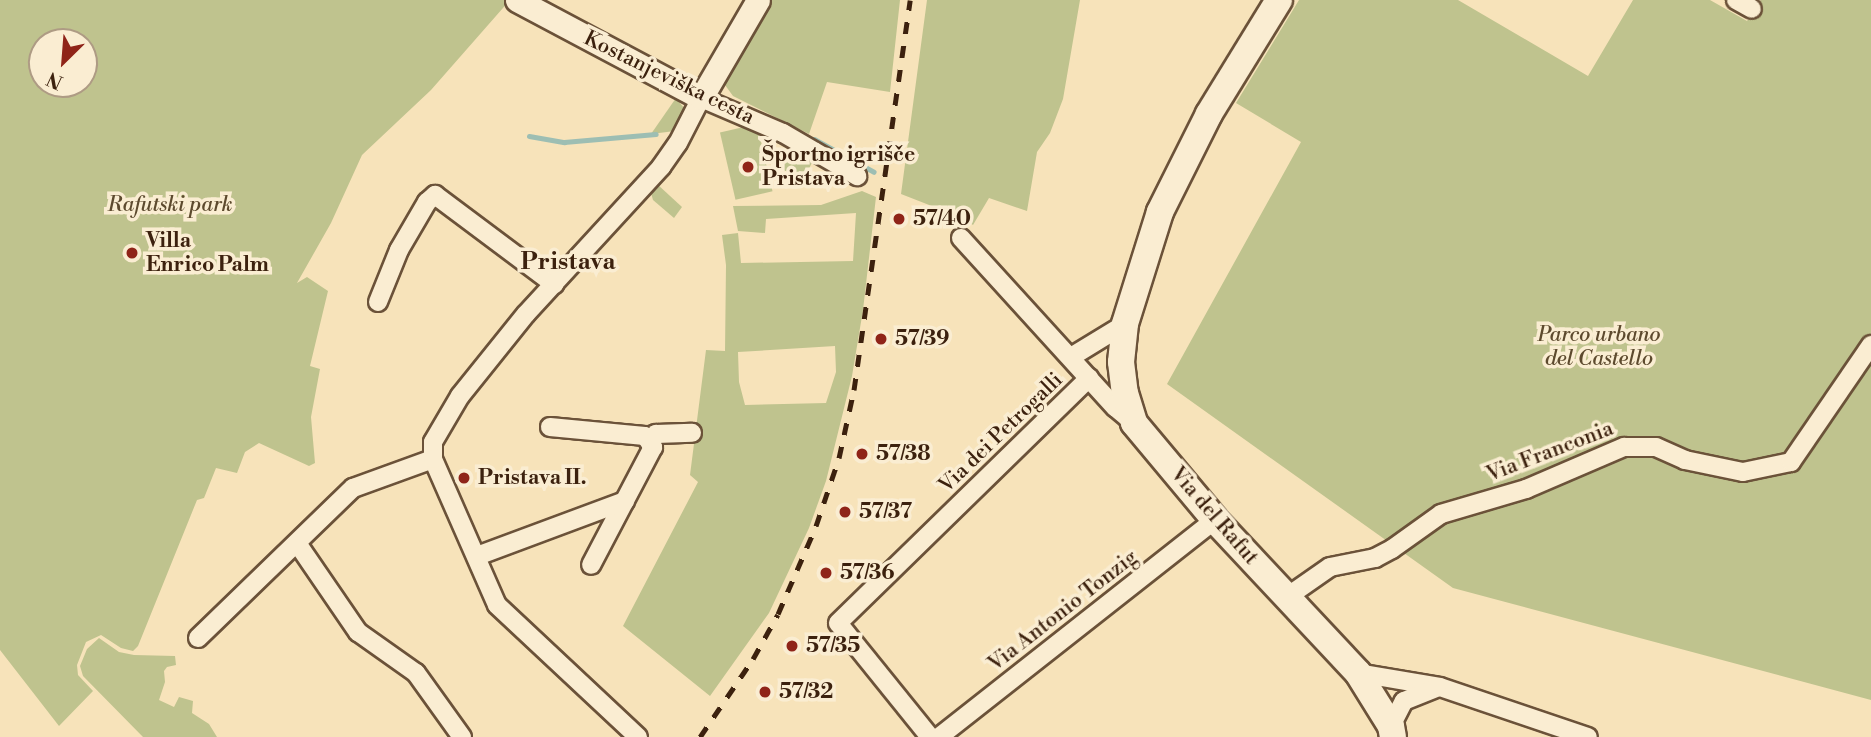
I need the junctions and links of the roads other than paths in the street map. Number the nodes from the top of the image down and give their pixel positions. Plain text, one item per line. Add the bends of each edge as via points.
1 (517, 0) edge
2 (758, 0) edge
3 (1279, 0) edge
4 (701, 98) junction
5 (857, 176) dead end
6 (961, 238) dead end
7 (554, 284) junction
8 (378, 302) dead end
9 (1125, 324) junction
10 (1871, 345) edge
11 (1071, 357) junction
12 (1089, 378) junction
13 (1134, 423) junction
14 (550, 427) dead end
15 (692, 433) dead end
16 (650, 443) junction
17 (433, 459) junction
18 (625, 501) junction
19 (1215, 520) junction
20 (297, 543) junction
21 (477, 556) junction
22 (591, 565) dead end
23 (1287, 597) junction
24 (198, 638) dead end
25 (1358, 673) junction
26 (1440, 687) junction
27 (1392, 731) edge
28 (462, 737) edge
29 (638, 737) edge
30 (930, 737) edge
31 (939, 737) edge
32 (1588, 737) edge

1 - 4 street, Kostanjeviška cesta
2 - 4 street
3 - 9 main road via 1209,114 1160,212
4 - 5 street, Kostanjeviška cesta via 783,133
4 - 7 street via 661,167
6 - 11 street, Via del Rafut
7 - 8 street via 435,195 399,250
7 - 17 street via 460,397 433,442
9 - 11 street
9 - 13 main road via 1121,362
10 - 23 street, Via Franconia via 1791,462 1743,472 1634,444 1526,489 1441,514 1392,549 1375,558 1330,567
11 - 12 street, Via del Rafut
12 - 13 street, Via del Rafut
12 - 30 street, Via dei Petrogalli via 838,624
13 - 19 main road, Via del Rafut
14 - 16 street via 629,433 645,436
15 - 16 street via 656,434
16 - 18 street via 653,447
17 - 20 street via 353,488
17 - 21 street
18 - 21 street
18 - 22 street
19 - 23 main road, Via del Rafut
19 - 31 street, Via Antonio Tonzig
20 - 24 street
20 - 28 street via 358,632 416,673
21 - 29 street via 497,605
23 - 25 main road, Via del Rafut
25 - 26 street
25 - 27 main road, Via del Rafut
26 - 27 street via 1404,701
26 - 32 street

